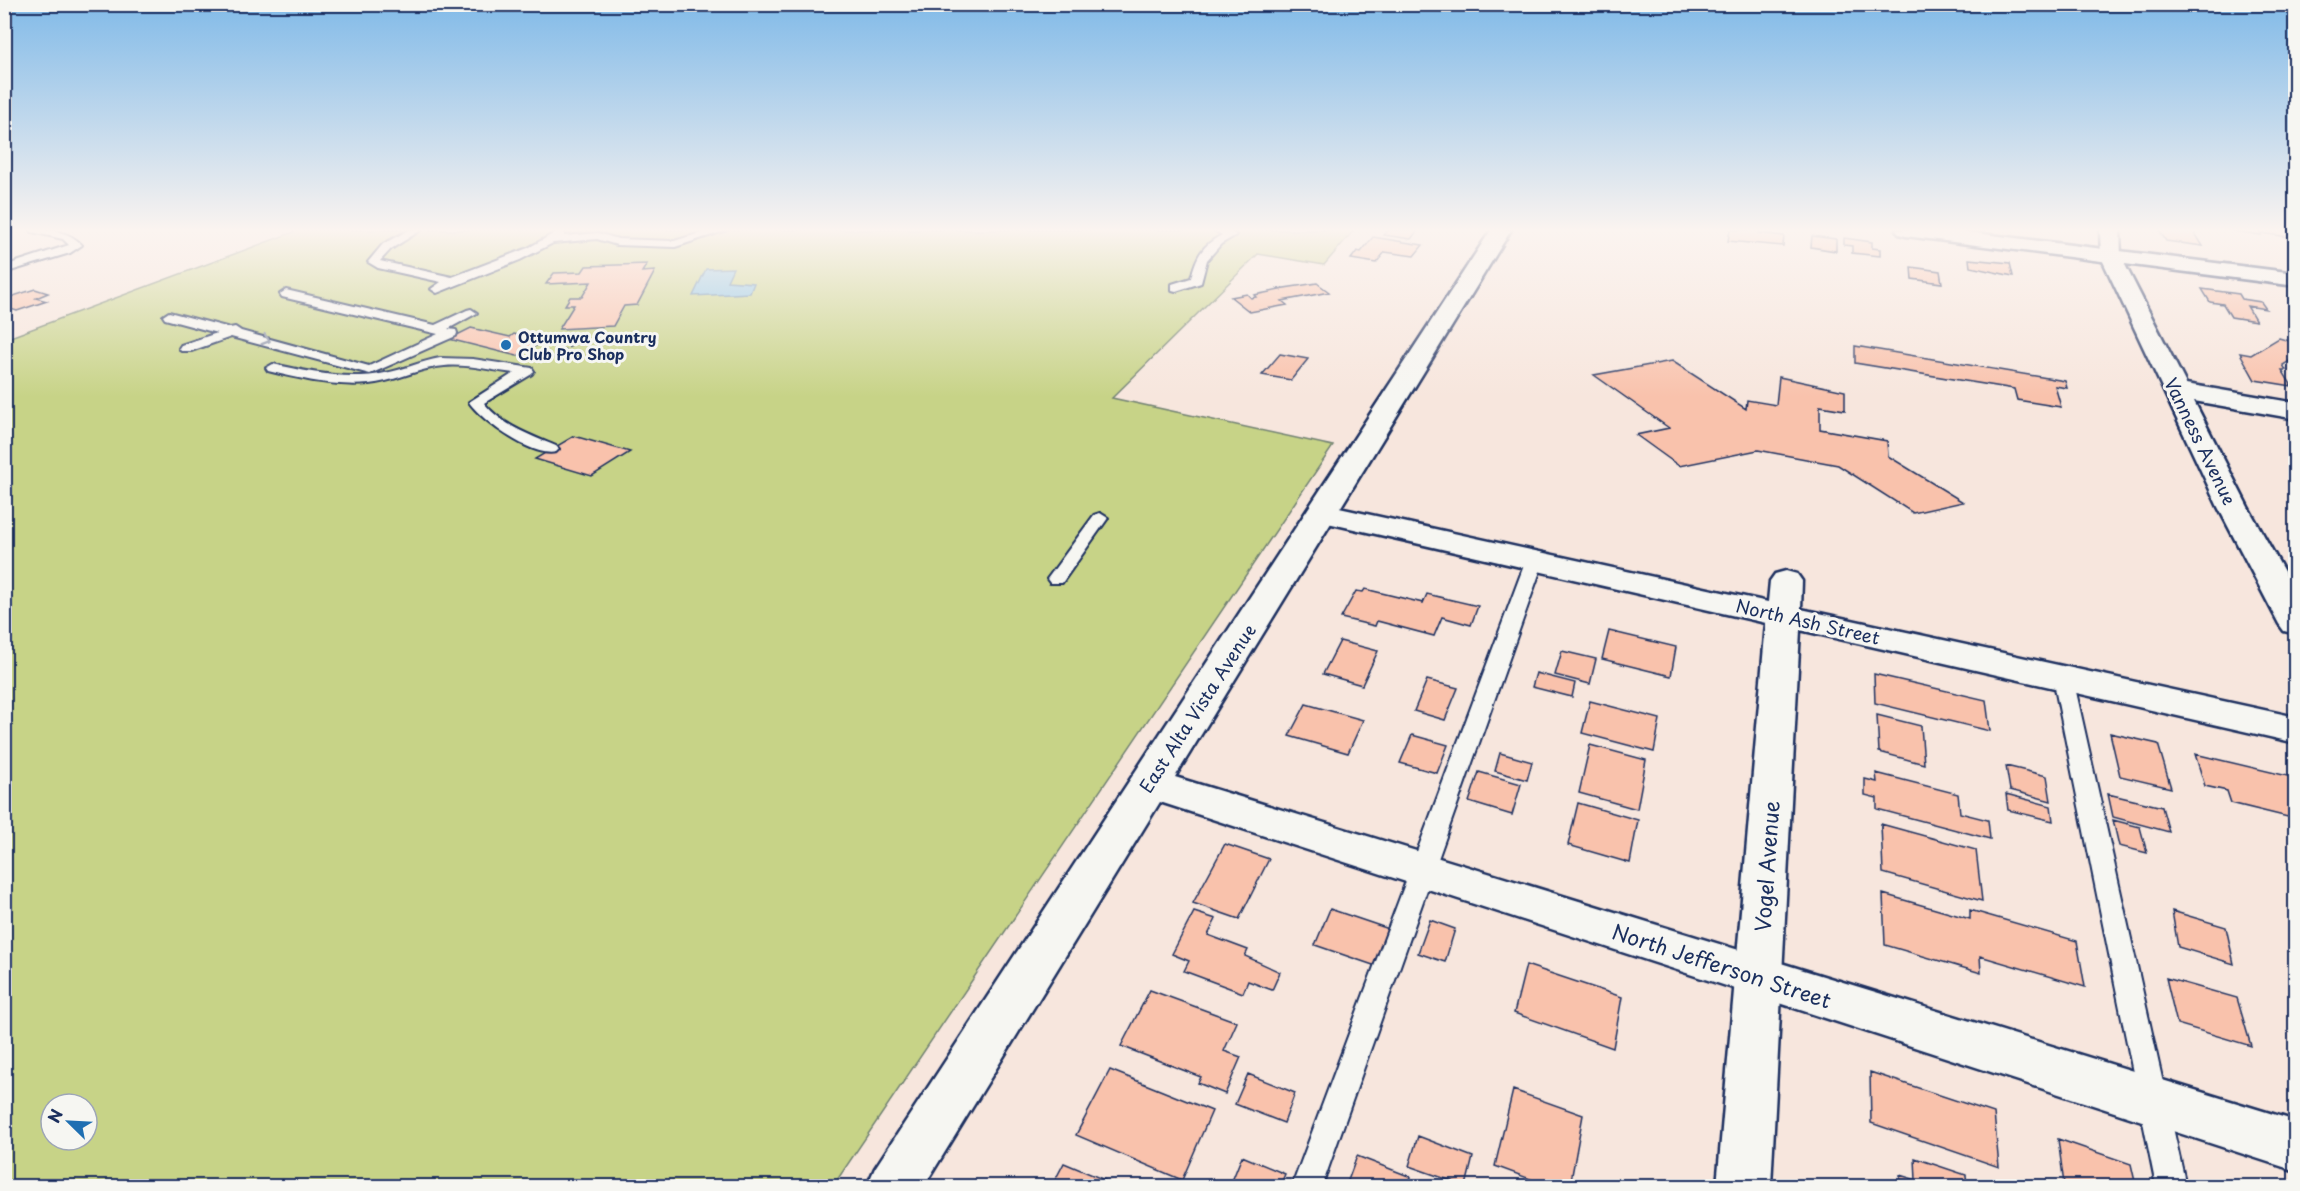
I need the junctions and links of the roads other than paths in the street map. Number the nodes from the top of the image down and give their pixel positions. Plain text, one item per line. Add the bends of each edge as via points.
1 (444, 286) edge
2 (1180, 286) edge
3 (1466, 286) edge
4 (2125, 286) edge
5 (1176, 287) dead end
6 (437, 289) dead end
7 (286, 294) dead end
8 (471, 313) dead end
9 (169, 315) dead end
10 (435, 330) junction
11 (234, 331) junction
12 (186, 348) dead end
13 (273, 369) dead end
14 (2176, 390) junction
15 (2295, 411) edge
16 (551, 449) dead end
17 (1321, 513) junction
18 (1100, 518) dead end
19 (1535, 560) junction
20 (1056, 579) dead end
21 (1784, 599) junction
22 (2295, 624) edge
23 (2063, 678) junction
24 (2295, 730) edge
25 (1148, 783) junction
26 (1423, 870) junction
27 (1759, 976) junction
28 (2153, 1101) junction
29 (2295, 1146) edge
30 (894, 1186) edge
31 (1307, 1186) edge
32 (1744, 1186) edge
33 (2171, 1186) edge

1 - 6 lane
2 - 5 lane
3 - 17 street, East Alta Vista Avenue
4 - 14 street, Vanness Avenue
7 - 10 lane
8 - 10 lane
9 - 11 lane
11 -> 10 lane via 370,370 451,333
11 - 12 lane
13 - 16 lane via 359,382 440,362 527,371 476,402 486,416 505,429
14 - 15 street
14 - 22 street, Vanness Avenue
17 - 19 street, North Ash Street
17 - 25 street, East Alta Vista Avenue
18 - 20 lane
19 - 21 street, North Ash Street
19 - 26 lane
21 - 23 street, North Ash Street
21 - 27 street, Vogel Avenue
23 - 24 street, North Ash Street
23 - 28 lane
25 - 26 street, North Jefferson Street
25 - 30 street, East Alta Vista Avenue
26 - 27 street, North Jefferson Street
26 - 31 lane
27 - 28 street, North Jefferson Street
27 - 32 street, Vogel Avenue
28 - 29 street, North Jefferson Street
28 - 33 lane

